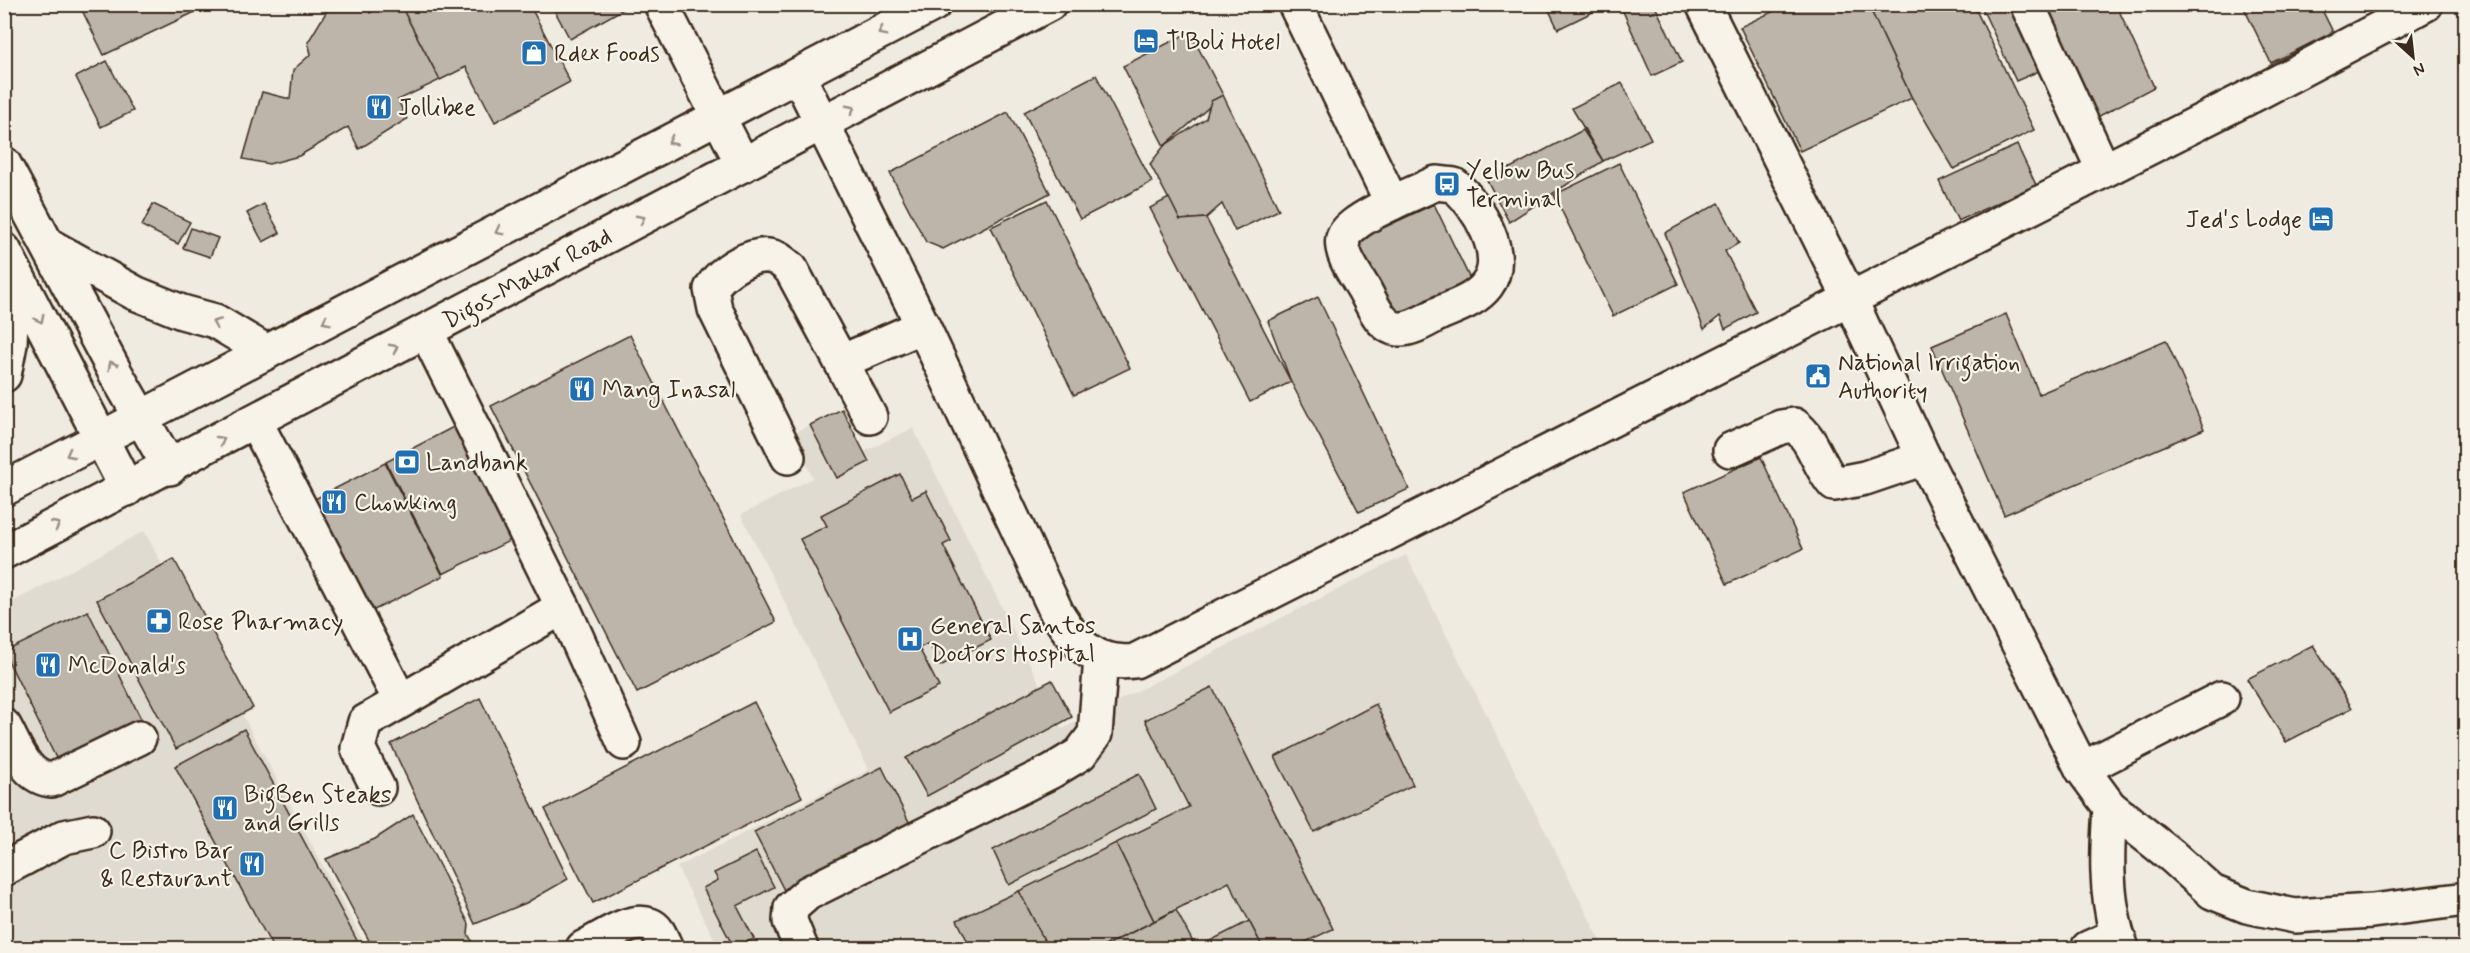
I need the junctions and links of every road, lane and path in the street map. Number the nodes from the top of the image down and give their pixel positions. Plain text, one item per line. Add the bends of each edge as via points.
1 (661, 4) edge
2 (934, 4) edge
3 (1049, 4) edge
4 (1295, 4) edge
5 (1703, 4) edge
6 (2027, 4) edge
7 (2426, 4) edge
8 (798, 75) junction
9 (718, 117) junction
10 (822, 124) junction
11 (4, 164) edge
12 (743, 165) junction
13 (2103, 169) junction
14 (1392, 203) junction
15 (48, 245) junction
16 (9, 259) edge
17 (1850, 299) junction
18 (923, 326) junction
19 (426, 331) junction
20 (267, 352) junction
21 (841, 362) junction
22 (4, 375) edge
23 (140, 416) junction
24 (870, 417) dead end
25 (255, 421) junction
26 (101, 438) junction
27 (1730, 450) dead end
28 (788, 457) dead end
29 (1924, 458) junction
30 (170, 468) junction
31 (4, 489) edge
32 (127, 489) junction
33 (4, 552) edge
34 (563, 607) junction
35 (1101, 658) junction
36 (2222, 698) dead end
37 (400, 700) junction
38 (4, 726) edge
39 (139, 738) dead end
40 (624, 743) dead end
41 (2082, 769) junction
42 (378, 788) dead end
43 (2110, 807) junction
44 (93, 831) dead end
45 (4, 869) edge
46 (2466, 899) edge
47 (2120, 942) edge
48 (582, 948) edge
49 (666, 948) edge
50 (801, 948) edge
51 (2088, 948) edge

1 - 9 main road
2 -> 8 main road
10 -> 3 main road, Digos-Makar Road
4 - 14 main road
5 - 17 main road
6 - 13 main road
7 - 13 main road
8 - 9 main road
8 - 10 main road
9 - 12 main road
9 -> 20 main road
10 - 12 main road, Digos-Makar Road
10 - 18 main road
11 - 15 main road
19 -> 12 main road, Digos-Makar Road
13 - 17 main road
14 - 14 main road via 1436,183 1454,185 1473,206 1491,241 1494,256 1493,275 1474,298 1414,326 1398,329 1386,325 1375,309 1343,247 1349,228
20 -> 15 main road via 215,321 135,293
23 -> 15 main road
16 - 22 main road via 10,344
16 -> 26 main road
17 - 29 main road
17 - 35 main road via 1135,661 1121,663
18 - 21 main road
18 - 35 main road via 1058,612 1082,648
25 -> 19 main road, Digos-Makar Road
19 - 34 main road
20 - 23 main road
21 - 24 main road
21 - 28 main road via 791,269 778,258 751,258 718,276 711,289 715,309
23 - 26 main road
23 - 30 main road
30 -> 25 main road, Digos-Makar Road
25 - 37 main road
26 -> 31 main road
26 - 32 main road
27 - 29 main road via 1794,425 1802,430 1834,484
29 - 41 main road
30 - 32 main road, Digos-Makar Road
33 -> 32 main road, Digos-Makar Road
34 - 37 main road
34 - 40 main road
35 - 50 main road via 1095,734 1080,754 808,893 791,908 790,921
36 - 41 main road
37 - 42 main road via 365,722 360,734 358,748
38 - 39 main road via 29,769 41,779 52,780
41 - 43 main road
43 - 46 main road via 2212,892 2247,906 2295,916
43 - 47 main road via 2108,902
44 - 45 main road via 64,837
47 - 51 main road
48 - 49 main road via 626,926 640,924 650,925 658,932

